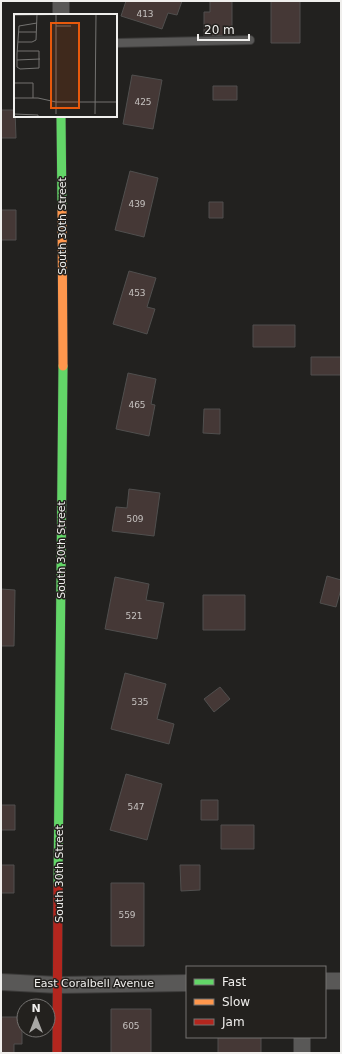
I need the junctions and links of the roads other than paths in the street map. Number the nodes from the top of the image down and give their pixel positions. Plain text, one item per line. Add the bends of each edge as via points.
1 (61, 1) edge
2 (61, 14) edge
3 (250, 40) dead end
4 (117, 43) edge
5 (61, 117) edge
6 (326, 981) edge
7 (341, 981) edge
8 (1, 982) edge
9 (186, 983) edge
10 (58, 984) junction
11 (302, 1038) edge
12 (57, 1053) edge
13 (302, 1053) edge

1 - 2 street
3 - 4 lane
5 - 10 street, South 30th Street via 63,362
6 - 7 street
8 - 10 street, East Coralbell Avenue
9 - 10 street, East Coralbell Avenue
10 - 12 street, South 30th Street
11 - 13 street

